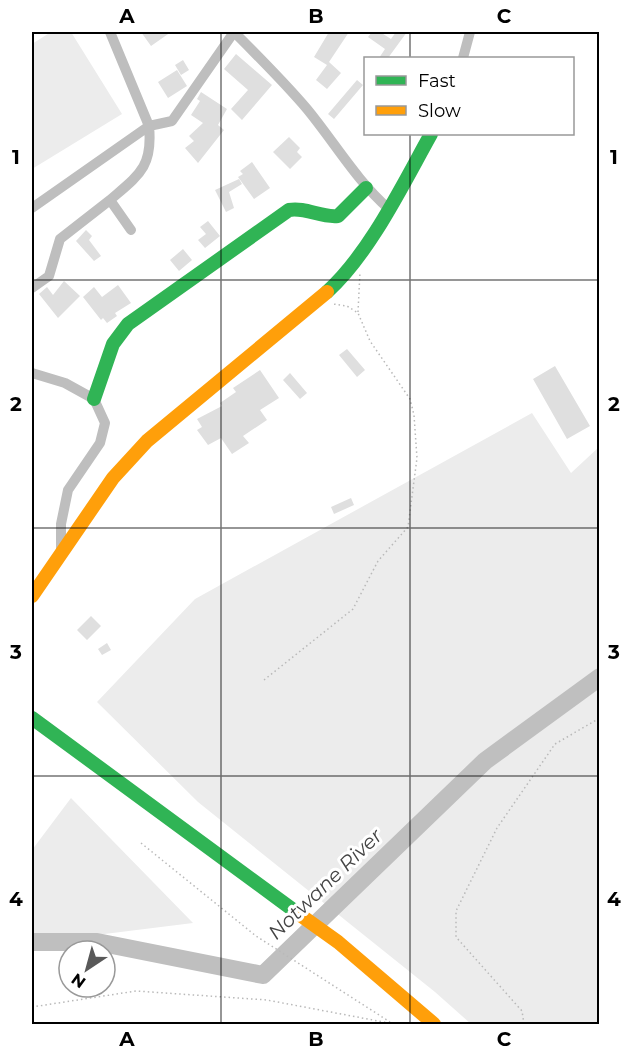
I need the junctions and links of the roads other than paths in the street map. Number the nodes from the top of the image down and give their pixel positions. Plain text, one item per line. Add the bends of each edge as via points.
1 (110, 32) edge
2 (234, 32) edge
3 (470, 32) edge
4 (463, 57) edge
5 (149, 126) junction
6 (431, 135) edge
7 (366, 188) junction
8 (110, 200) junction
9 (32, 208) edge
10 (389, 209) junction
11 (130, 230) dead end
12 (32, 288) edge
13 (32, 373) edge
14 (94, 399) junction
15 (61, 553) junction
16 (32, 596) edge
17 (32, 718) edge
18 (434, 1024) edge

1 - 5 street
2 - 5 street via 172,121
2 - 7 street via 307,110
3 - 4 street
5 - 8 street via 151,147 147,164
5 - 9 street
6 - 10 street
7 - 10 street
7 - 14 street via 339,216 327,217 301,208 289,210 128,324 113,344
8 - 11 street
8 - 12 street via 60,239 52,270
10 - 15 street via 340,280 147,441 113,478
13 - 14 street via 65,383
14 - 15 street via 105,423 104,434 68,490 61,524
15 - 16 street
17 - 18 street via 338,942

